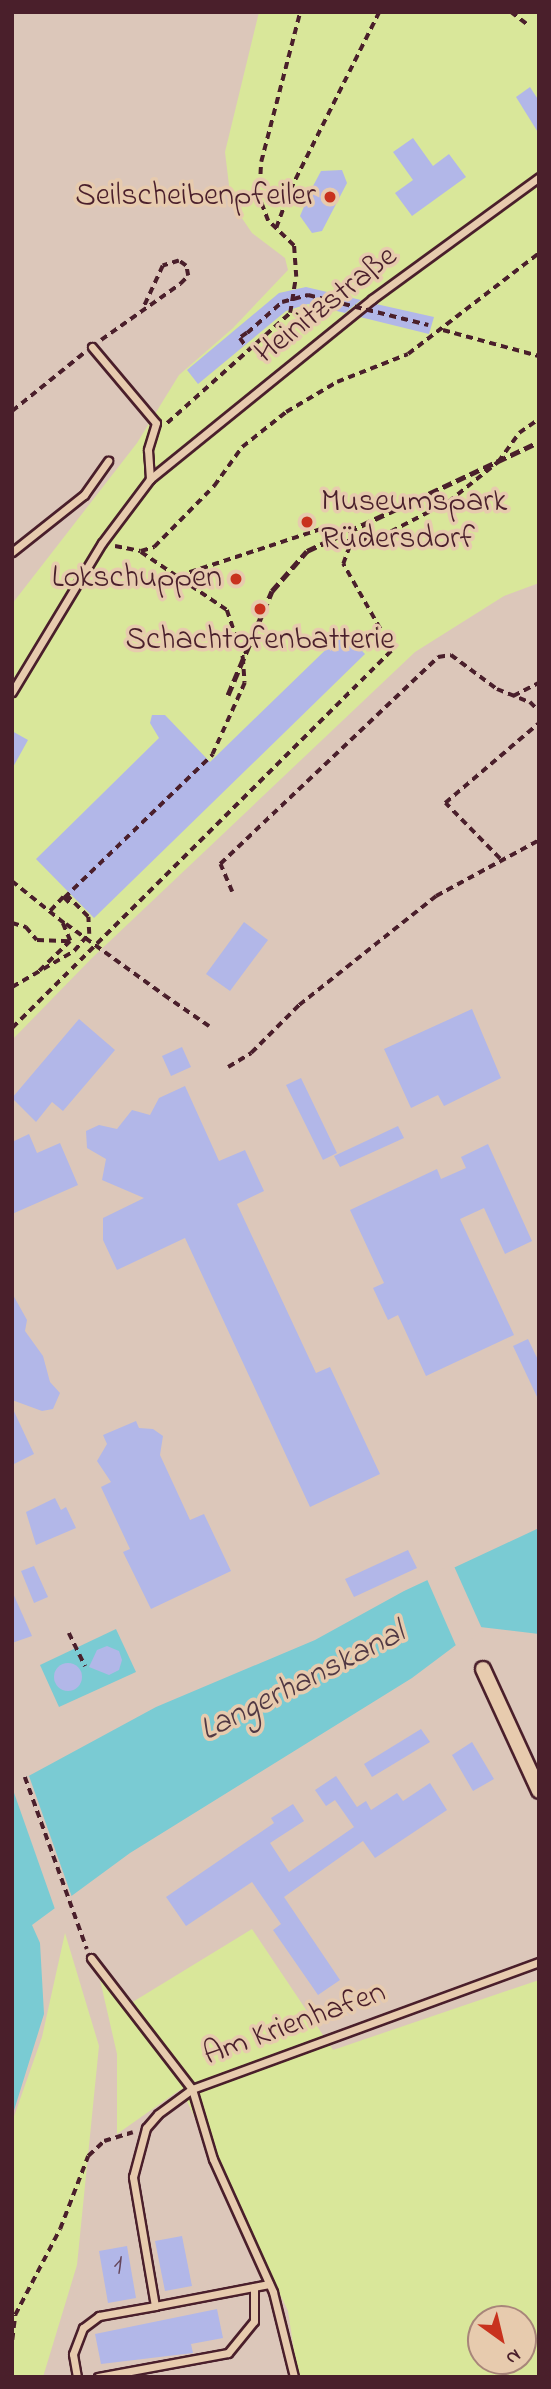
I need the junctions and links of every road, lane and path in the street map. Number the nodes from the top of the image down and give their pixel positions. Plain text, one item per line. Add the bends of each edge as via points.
1 (300, 12) edge
2 (379, 12) edge
3 (511, 12) edge
4 (528, 25) dead end
5 (539, 177) edge
6 (276, 228) junction
7 (539, 253) edge
8 (144, 307) junction
9 (428, 325) dead end
10 (443, 330) junction
11 (92, 347) junction
12 (247, 348) junction
13 (539, 356) edge
14 (12, 411) edge
15 (539, 419) edge
16 (148, 450) junction
17 (108, 461) dead end
18 (150, 479) junction
19 (351, 542) junction
20 (102, 543) junction
21 (141, 551) junction
22 (12, 552) edge
23 (178, 576) junction
24 (539, 683) edge
25 (12, 692) edge
26 (513, 696) junction
27 (539, 711) edge
28 (539, 723) edge
29 (539, 840) edge
30 (500, 859) junction
31 (12, 881) edge
32 (232, 892) dead end
33 (65, 897) junction
34 (49, 911) junction
35 (12, 923) edge
36 (64, 923) junction
37 (69, 941) junction
38 (27, 981) junction
39 (12, 987) edge
40 (209, 1026) dead end
41 (12, 1028) edge
42 (228, 1067) dead end
43 (69, 1633) dead end
44 (85, 1666) dead end
45 (483, 1669) dead end
46 (25, 1777) dead end
47 (539, 1791) edge
48 (91, 1958) joint
49 (539, 1962) edge
50 (192, 2089) junction
51 (146, 2128) junction
52 (269, 2284) junction
53 (254, 2287) junction
54 (155, 2306) junction
55 (12, 2340) edge
56 (77, 2377) edge
57 (99, 2377) edge
58 (294, 2377) edge

1 - 6 path via 261,162 259,198
2 - 6 path
3 - 4 path
5 - 18 lane, Heinitzstraße via 372,299
6 - 12 path via 294,246 296,277 290,313
7 - 10 path
8 - 8 path via 188,276 186,266 179,261 163,266
8 - 11 path
9 - 12 path, bridge via 309,295 282,302 240,338
10 - 13 path
10 - 21 path via 408,354 337,382 286,412 242,447 214,486 154,547
11 - 14 path
11 - 16 lane via 156,423
12 - 16 path via 173,417
15 - 19 path via 448,502 380,537
16 - 18 lane
17 - 22 lane via 84,495
18 - 20 lane, Heinitzstraße
19 - 23 path via 327,527
19 - 41 path via 343,564 392,650
20 - 21 path
20 - 25 lane, Heinitzstraße
21 - 23 path
23 - 33 path, bridge via 227,610 243,657 245,683 213,754
24 - 26 path
26 - 27 path
26 - 32 path via 451,655 438,657 220,864
28 - 30 path via 445,803
29 - 30 path
30 - 42 path via 436,896 299,1005 251,1053
31 - 34 path
33 - 34 path
33 - 38 path via 88,917 89,934 74,951
34 - 36 path
35 - 37 path via 26,927 37,940
36 - 37 path
36 - 40 path, bridge
37 - 38 path
38 - 39 path
43 - 44 path
45 - 47 street
46 - 48 path
48 - 50 lane
49 - 50 lane, Am Krienhafen
50 - 51 lane, Am Krienhafen
50 - 52 lane via 213,2159
51 - 54 lane via 137,2154 135,2198
51 - 55 path via 104,2140 88,2156 60,2229 15,2315
52 - 53 lane
52 - 58 lane
53 - 54 lane
53 - 57 lane via 254,2321 228,2353
54 - 56 lane via 99,2316 83,2328 73,2354

